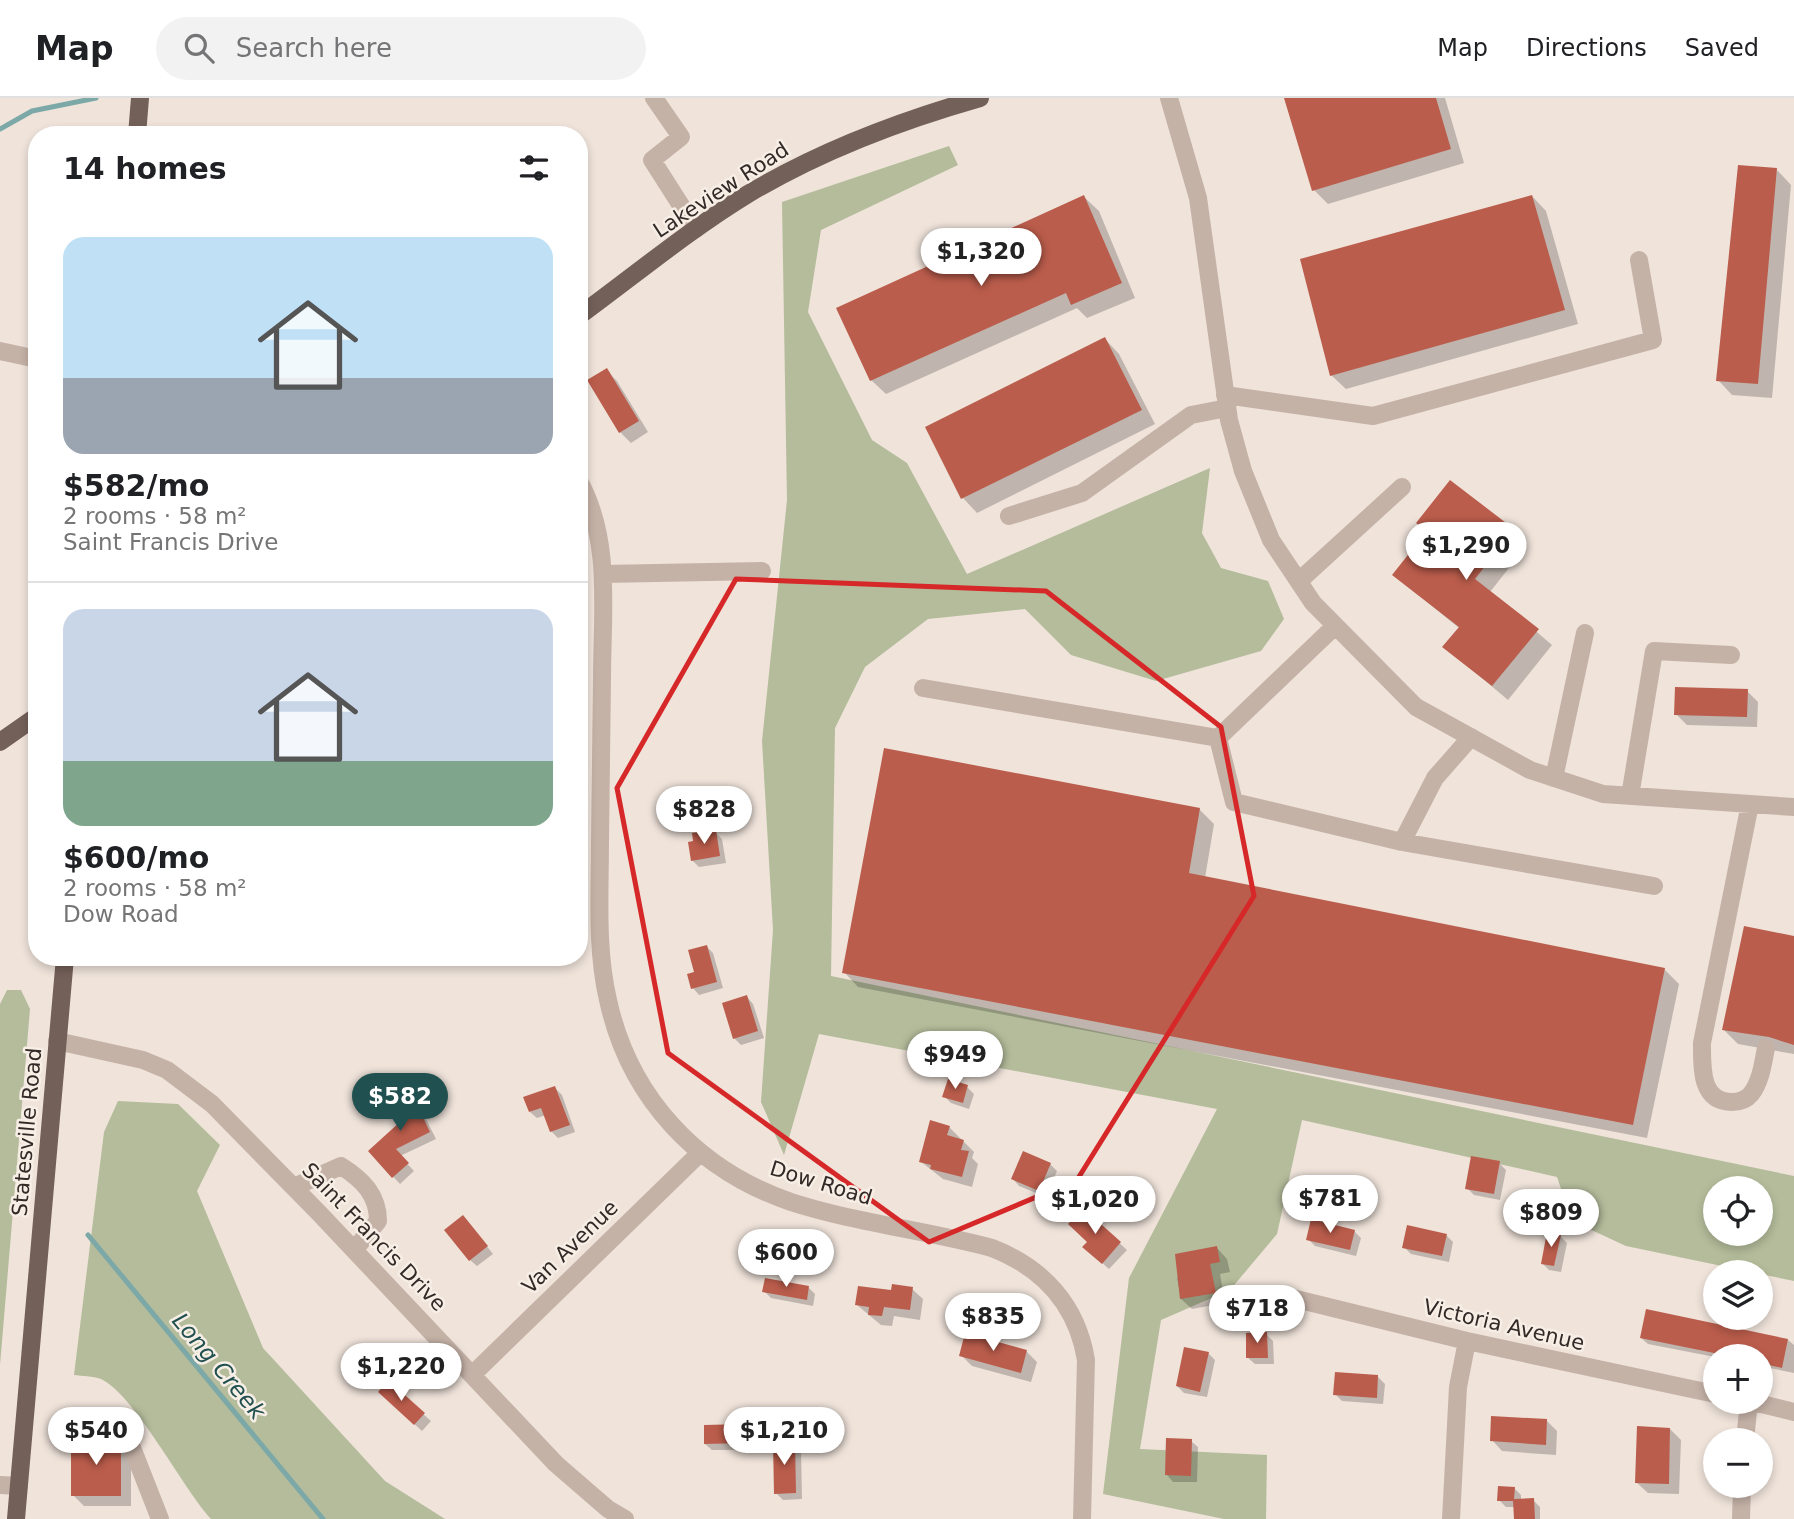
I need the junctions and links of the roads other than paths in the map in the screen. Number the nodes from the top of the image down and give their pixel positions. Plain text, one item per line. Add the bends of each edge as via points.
1 (140, 98) edge
2 (654, 98) edge
3 (980, 98) edge
4 (1169, 98) edge
5 (138, 126) edge
6 (695, 229) junction
7 (1639, 260) dead end
8 (588, 309) edge
9 (0, 351) edge
10 (28, 357) edge
11 (1226, 402) junction
12 (1402, 487) dead end
13 (588, 501) edge
14 (1009, 516) dead end
15 (762, 570) dead end
16 (603, 574) junction
17 (1299, 581) junction
18 (1335, 626) junction
19 (1585, 633) dead end
20 (1731, 655) dead end
21 (923, 688) dead end
22 (28, 723) edge
23 (1471, 737) junction
24 (1218, 738) junction
25 (0, 743) edge
26 (1554, 778) junction
27 (1630, 796) junction
28 (1750, 804) junction
29 (1794, 807) edge
30 (1402, 842) junction
31 (1654, 886) dead end
32 (64, 966) edge
33 (57, 1041) junction
34 (1766, 1048) dead end
35 (699, 1154) junction
36 (294, 1186) junction
37 (355, 1250) junction
38 (1284, 1296) dead end
39 (1467, 1341) junction
40 (473, 1374) junction
41 (1703, 1391) edge
42 (1773, 1407) edge
43 (1794, 1412) edge
44 (122, 1422) dead end
45 (0, 1485) edge
46 (19, 1486) junction
47 (1742, 1498) edge
48 (16, 1519) edge
49 (160, 1519) edge
50 (625, 1519) edge
51 (1082, 1519) edge
52 (1451, 1519) edge
53 (1741, 1519) edge

1 - 5 main road
2 - 6 street via 681,137 652,160
3 - 6 main road, Lakeview Road via 914,117 807,162
4 - 11 street via 1198,198
6 - 8 main road, Lakeview Road
7 - 11 street via 1653,340 1373,416
9 - 10 street
11 - 14 street via 1191,415 1082,493
11 - 17 street via 1243,471 1271,540
12 - 17 street
13 - 16 street, Dow Road
15 - 16 street
16 - 35 street, Dow Road via 600,911 607,999 621,1044 642,1085
17 - 18 street
18 - 23 street via 1416,707
18 - 24 street
19 - 26 street
20 - 27 street via 1654,651
21 - 24 street
22 - 25 main road
23 - 26 street
23 - 30 street via 1435,778
24 - 30 street via 1234,802
26 - 27 street via 1603,794
27 - 28 street
28 - 29 street
28 - 34 street via 1702,1044 1702,1073 1708,1091 1718,1101 1740,1102 1749,1097
30 - 31 street
32 - 33 main road, Statesville Road
33 - 36 street, Saint Francis Drive via 115,1051 167,1070 212,1104
33 - 46 main road, Statesville Road
35 - 40 street, Van Avenue
35 - 51 street, Dow Road via 791,1202 992,1248 1046,1279 1070,1312 1086,1360
36 - 37 street, Saint Francis Drive
36 - 37 street via 341,1166 371,1192 378,1205 378,1221
37 - 40 street, Saint Francis Drive
38 - 39 street, Victoria Avenue
39 - 41 street, Victoria Avenue
39 - 52 street via 1458,1387
40 - 50 street, Saint Francis Drive via 556,1464
42 - 43 street
44 - 49 street
45 - 46 street
46 - 48 main road, Statesville Road
47 - 53 street

